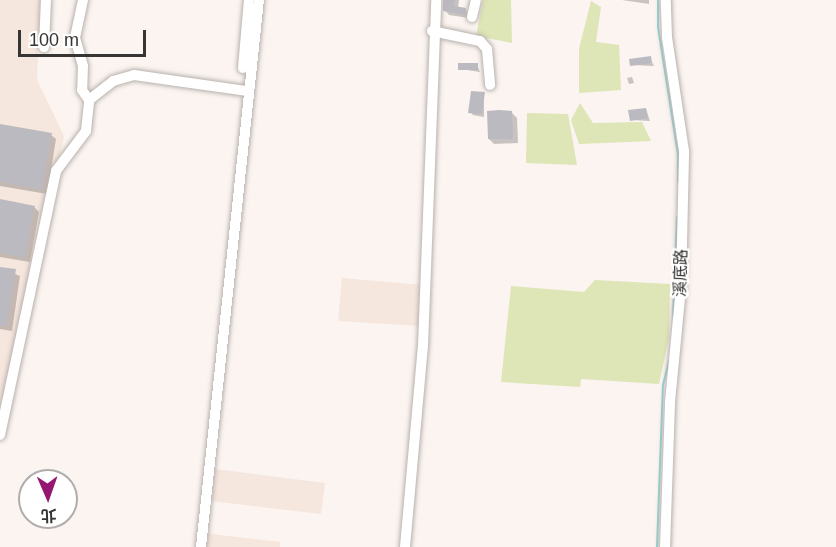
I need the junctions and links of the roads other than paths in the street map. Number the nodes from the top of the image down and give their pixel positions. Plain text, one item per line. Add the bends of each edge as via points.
1 (46, 0) edge
2 (83, 0) edge
3 (249, 0) edge
4 (259, 0) edge
5 (436, 0) edge
6 (476, 0) edge
7 (666, 0) edge
8 (472, 17) dead end
9 (432, 31) junction
10 (44, 47) dead end
11 (490, 85) dead end
12 (244, 90) junction
13 (89, 100) junction
14 (0, 435) edge
15 (201, 547) edge
16 (405, 547) edge
17 (664, 547) edge

1 - 10 street
2 - 13 street via 75,38 83,66 82,90
3 - 12 street
4 - 12 street
5 - 9 street
6 - 8 street
7 - 17 street, 溪底路 via 667,37 684,151 681,288 670,402
9 - 11 street via 480,41 487,49
9 - 16 street via 435,64 424,323
12 - 13 street via 134,75 113,81
12 - 15 street
13 - 14 street via 86,131 56,171

